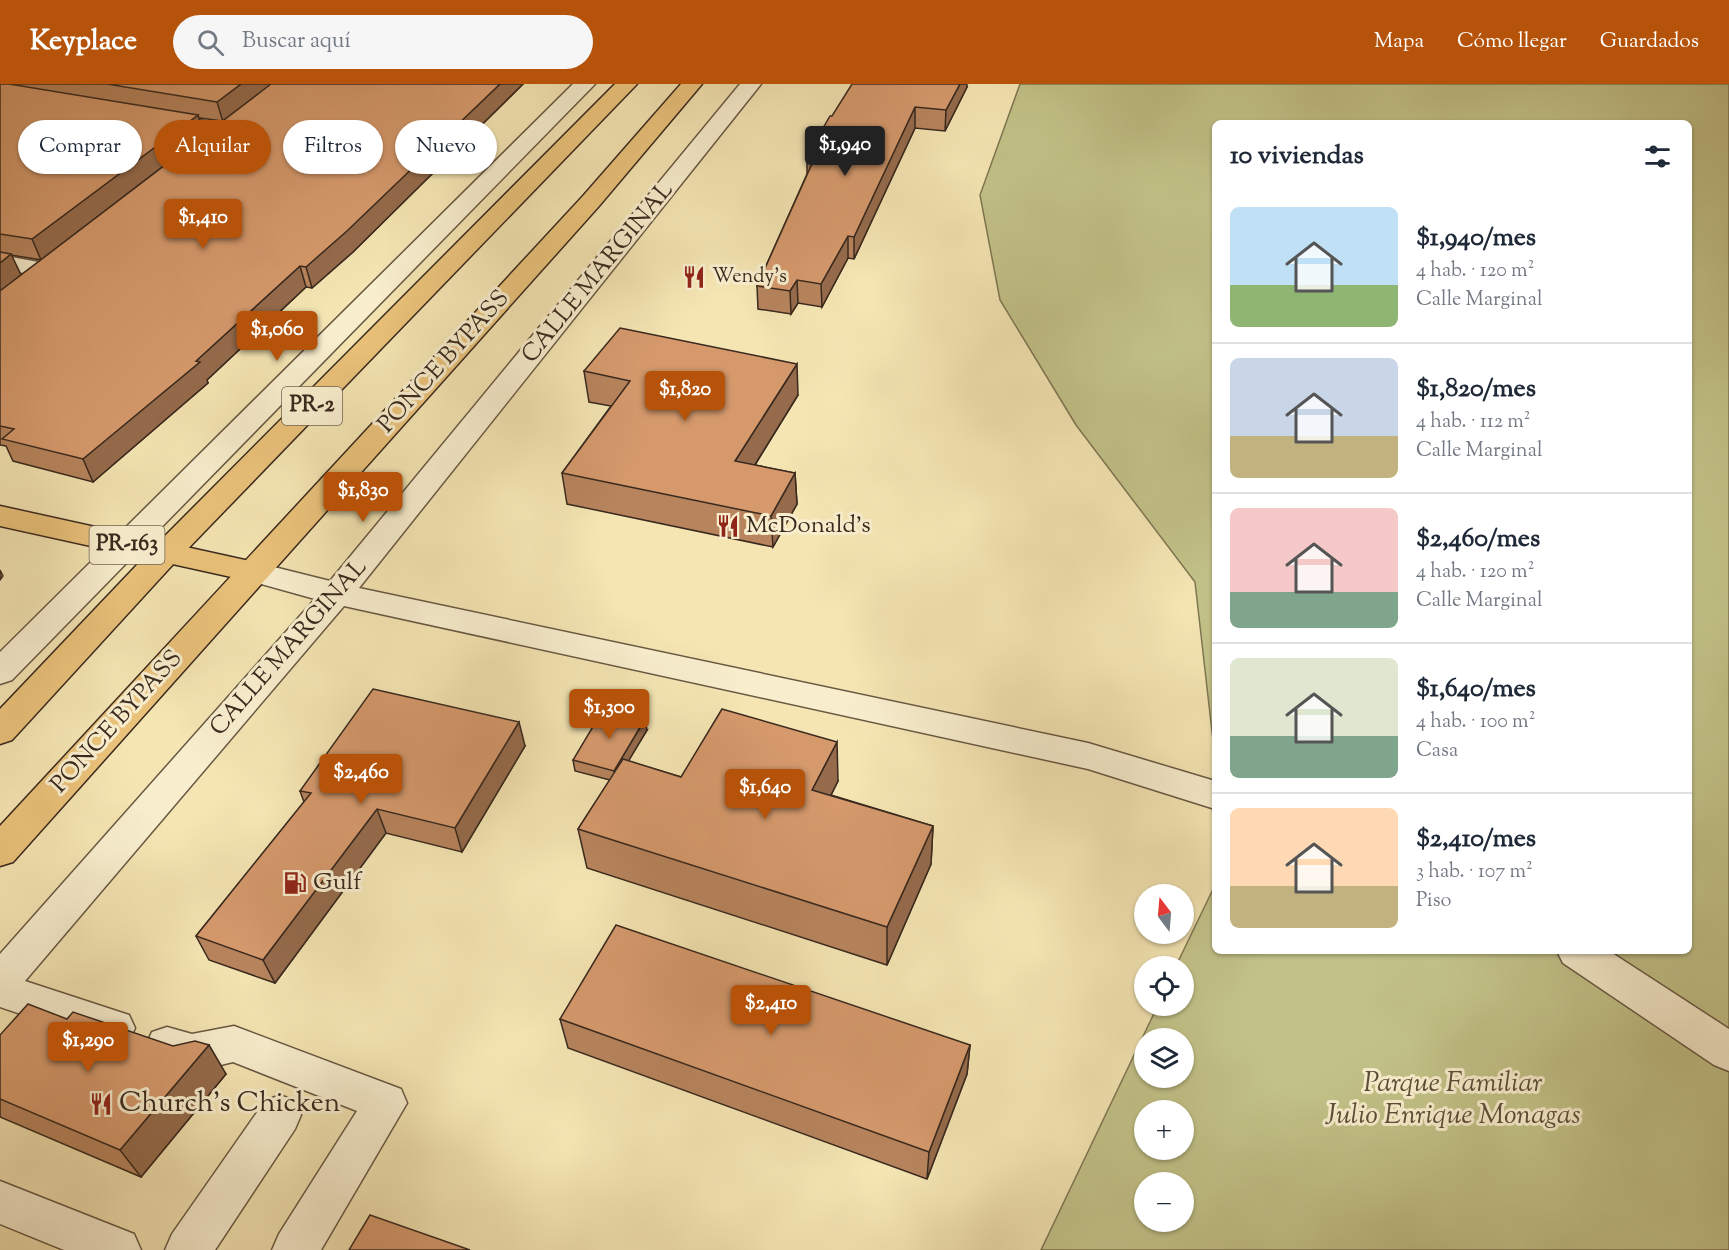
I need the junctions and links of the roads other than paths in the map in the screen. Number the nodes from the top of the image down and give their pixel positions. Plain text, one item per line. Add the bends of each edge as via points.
1 (585, 84) edge
2 (627, 84) edge
3 (692, 84) edge
4 (752, 84) edge
5 (135, 116) edge
6 (186, 120) edge
7 (0, 262) edge
8 (24, 287) edge
9 (0, 516) edge
10 (127, 545) junction
11 (165, 554) junction
12 (254, 572) junction
13 (337, 594) junction
14 (0, 672) edge
15 (0, 731) edge
16 (1212, 794) edge
17 (0, 851) edge
18 (1582, 954) edge
19 (0, 982) edge
20 (0, 990) edge
21 (1729, 1052) edge
22 (279, 1114) dead end
23 (0, 1202) edge
24 (89, 1245) edge
25 (188, 1250) edge
26 (295, 1250) edge

1 - 10 street
2 - 11 main road, PR-2
3 - 12 main road, PONCE BYPASS / PR-2 via 583,210
4 - 13 street, CALLE MARGINAL
5 - 6 street
7 - 8 street via 55,263
9 - 10 main road, PR-163
10 - 11 main road, PR-163
10 - 14 street
11 - 12 main road, PR-163
11 - 15 main road, PR-2
12 - 13 street
12 - 17 main road, PONCE BYPASS / PR-2
13 - 16 street via 1088,756
13 - 19 street, CALLE MARGINAL
18 - 21 street
20 - 26 street via 192,1053 234,1044 386,1102
22 - 25 street
23 - 24 street

